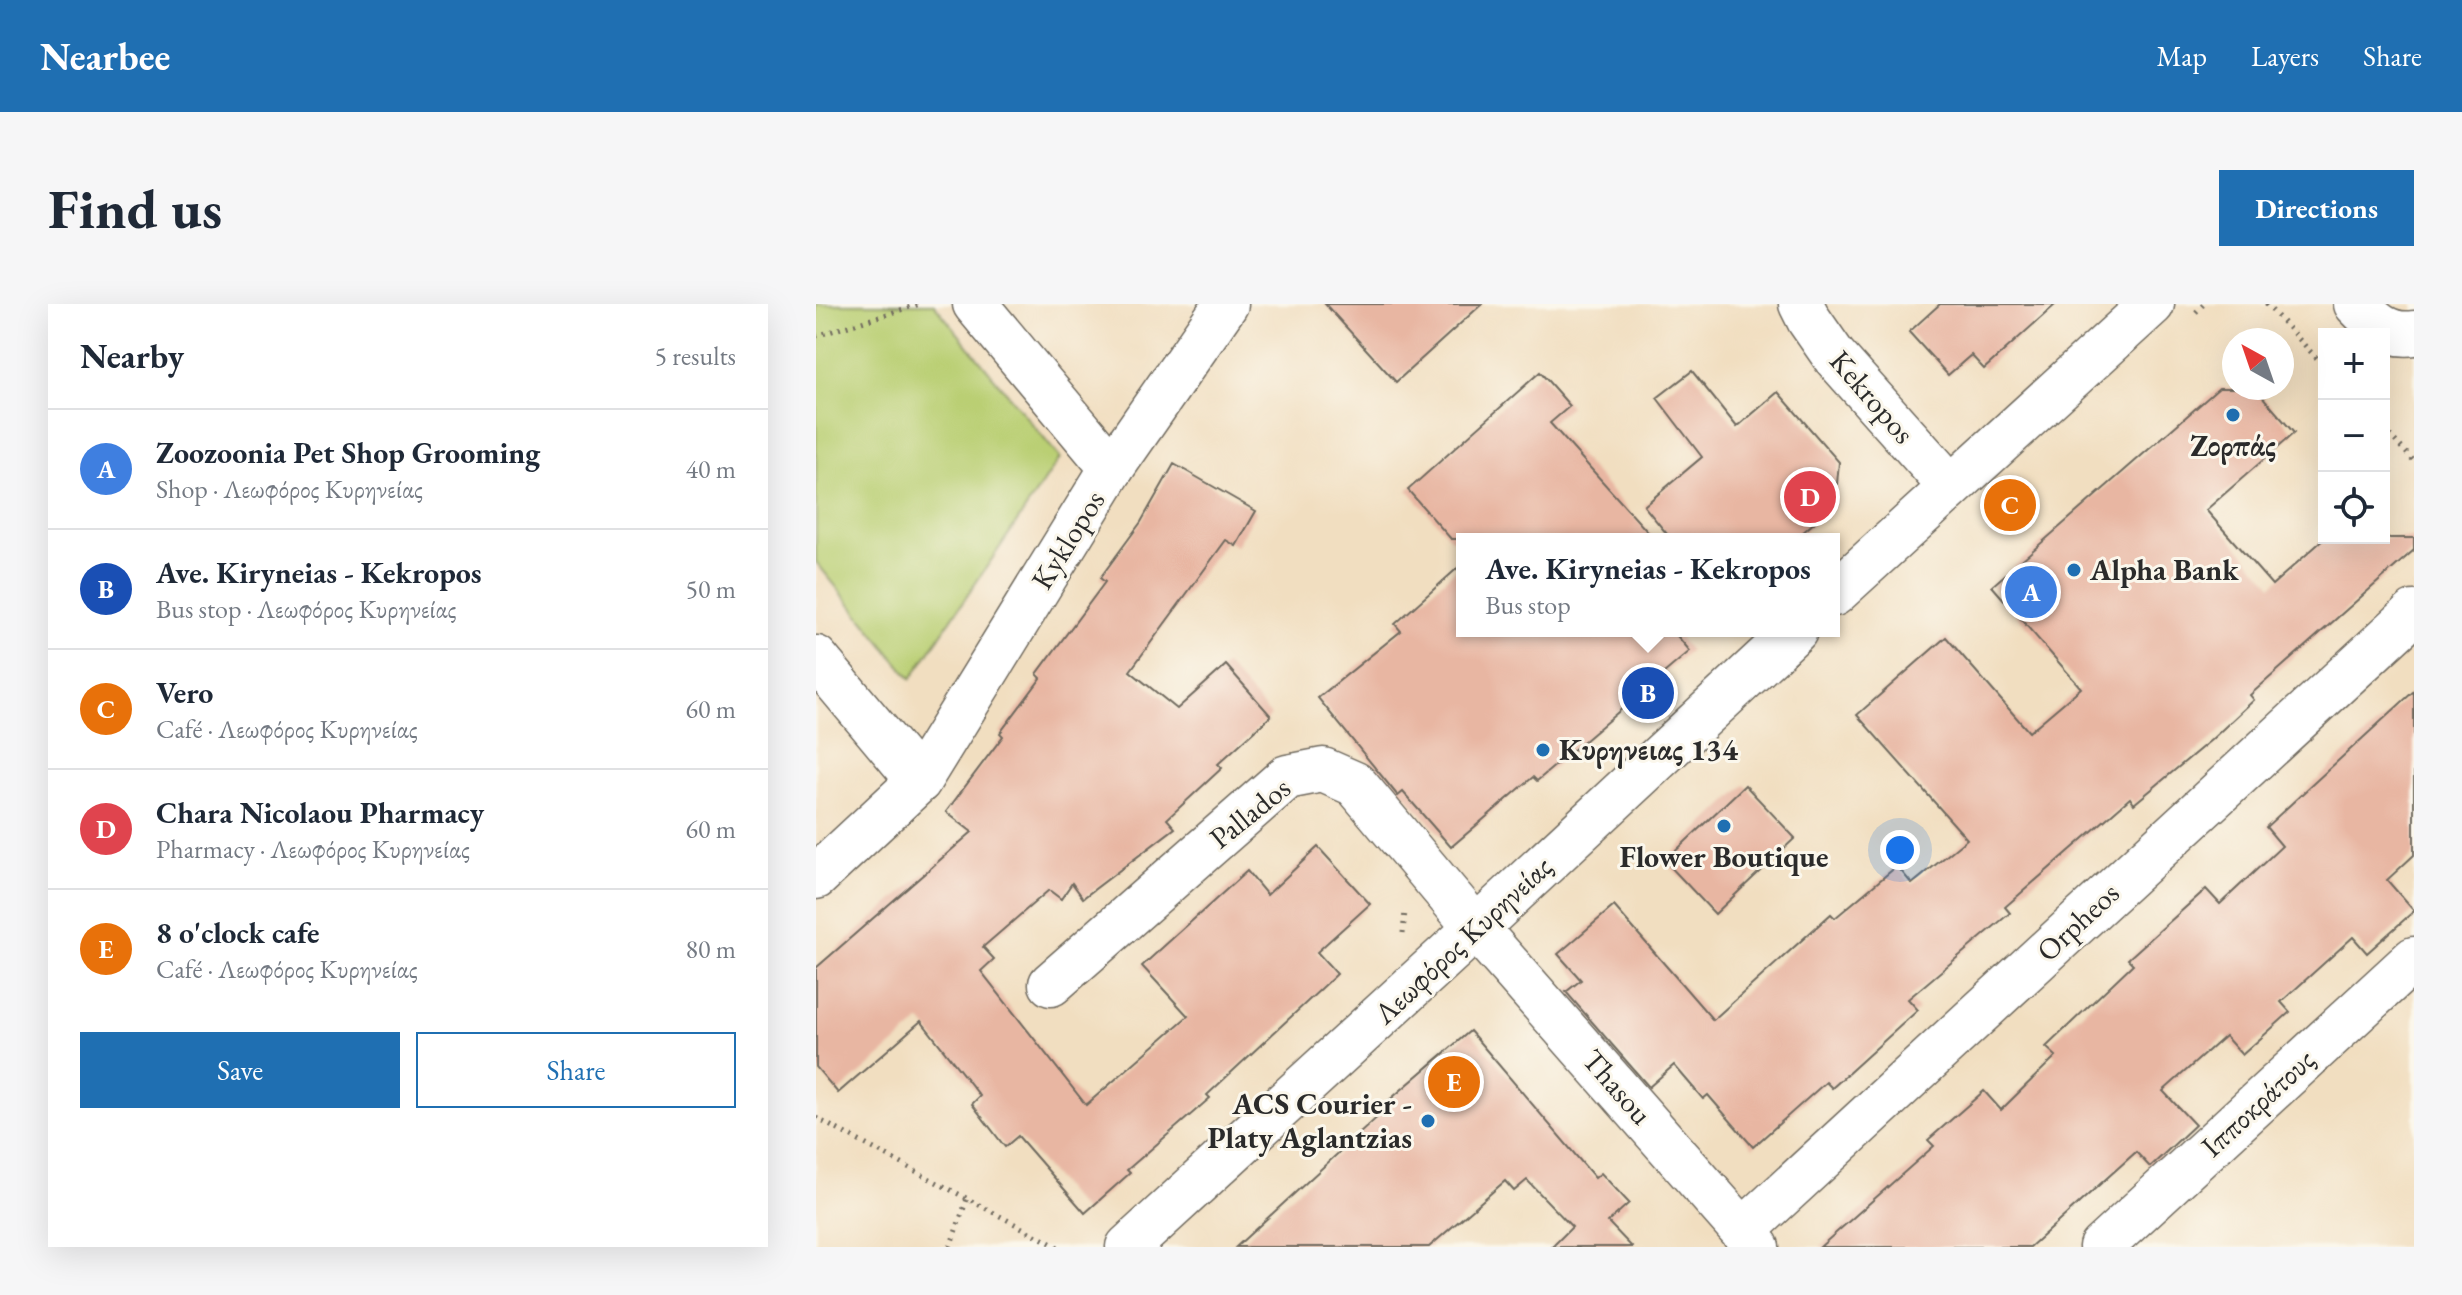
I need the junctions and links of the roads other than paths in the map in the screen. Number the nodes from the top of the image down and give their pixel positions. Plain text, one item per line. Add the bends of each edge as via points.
1 (975, 304) edge
2 (1226, 304) edge
3 (1801, 304) edge
4 (2152, 304) edge
5 (2356, 304) edge
6 (2414, 333) edge
7 (1112, 468) junction
8 (1950, 486) junction
9 (1840, 588) edge
10 (2414, 613) edge
11 (1789, 637) edge
12 (816, 658) edge
13 (919, 781) junction
14 (816, 877) edge
15 (1476, 928) junction
16 (2414, 959) edge
17 (1051, 984) dead end
18 (1750, 1239) edge
19 (1128, 1247) edge
20 (2101, 1247) edge

1 - 7 street
2 - 7 street, Kyklopos
3 - 8 street, Kekropos via 1834,356
4 - 8 street
5 - 6 street via 2387,331
7 - 13 street, Kyklopos
8 - 9 street
10 - 18 street, Orpheos
11 - 15 street, Λεωφόρος Κυρηνείας
12 - 13 street
13 - 14 street, Kyklopos
15 - 17 street, Pallados via 1355,784 1323,770 1287,777
15 - 18 street, Thasou
15 - 19 street, Λεωφόρος Κυρηνείας
16 - 20 street, Ιπποκράτους

